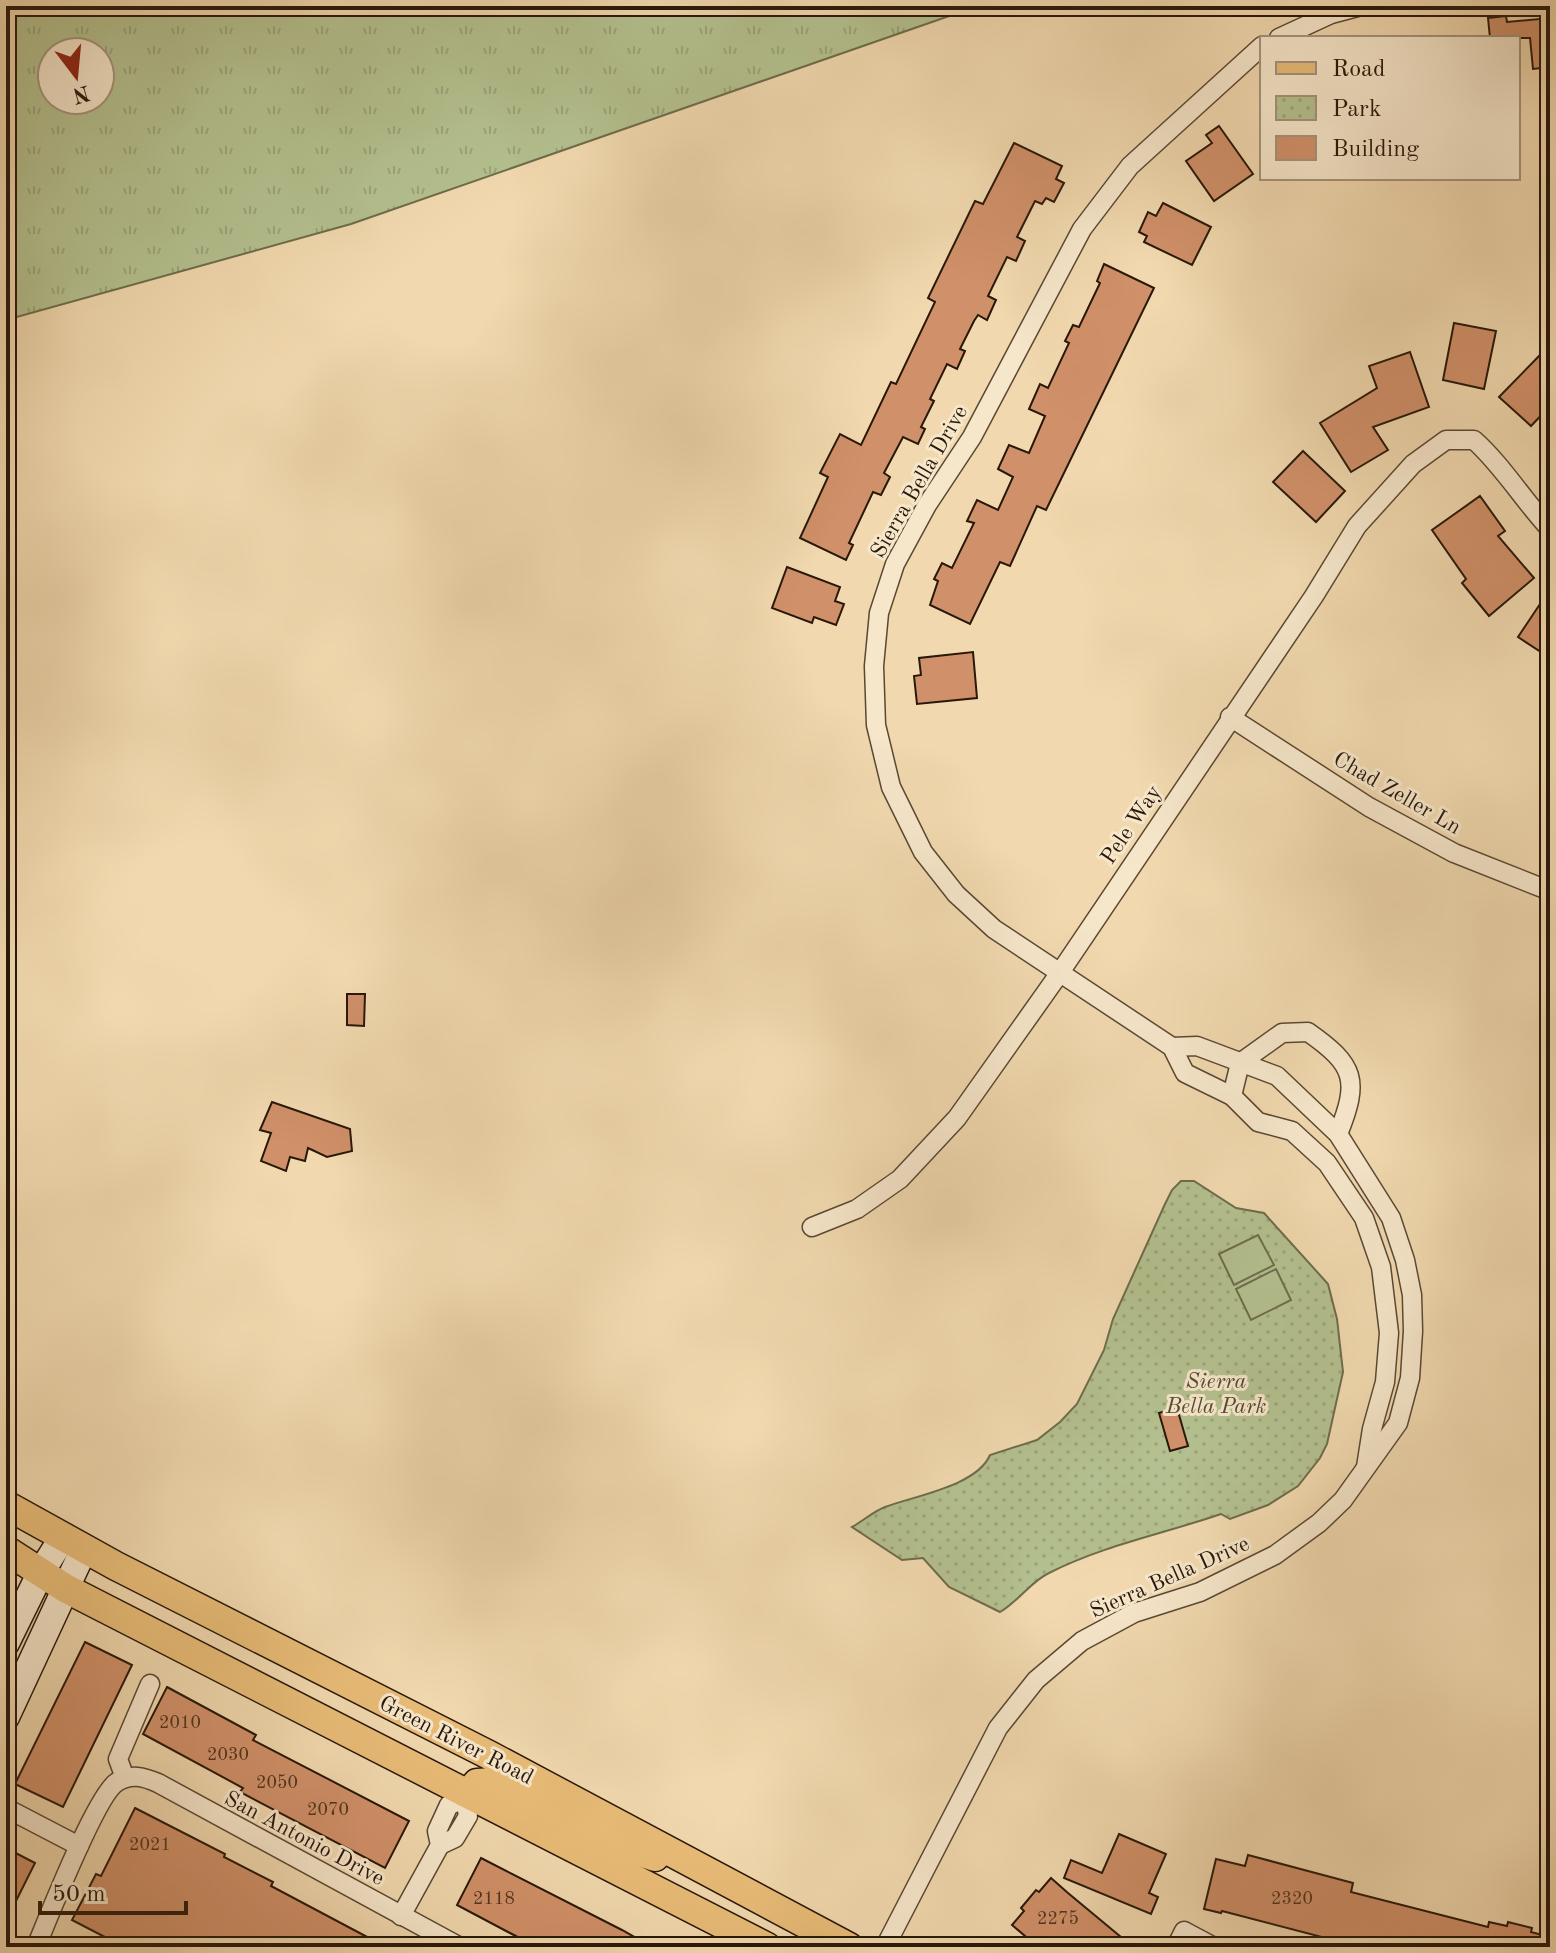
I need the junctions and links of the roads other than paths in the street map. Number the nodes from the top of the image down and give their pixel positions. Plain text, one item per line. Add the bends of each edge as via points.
1 (1361, 6) edge
2 (1283, 36) edge
3 (1260, 48) edge
4 (1550, 529) edge
5 (1230, 717) junction
6 (1550, 891) edge
7 (1059, 974) junction
8 (1172, 1047) junction
9 (1240, 1063) junction
10 (1232, 1096) junction
11 (1338, 1134) junction
12 (812, 1227) dead end
13 (1366, 1467) junction
14 (6, 1505) edge
15 (74, 1543) junction
16 (6, 1550) edge
17 (41, 1572) junction
18 (65, 1588) junction
19 (6, 1643) edge
20 (150, 1684) dead end
21 (6, 1717) edge
22 (125, 1778) junction
23 (468, 1794) junction
24 (6, 1808) edge
25 (440, 1845) dead end
26 (79, 1846) junction
27 (710, 1871) junction
28 (401, 1916) junction
29 (36, 1947) edge
30 (460, 1947) edge
31 (767, 1947) edge
32 (849, 1947) edge
33 (885, 1947) edge
34 (1176, 1947) edge
35 (1214, 1947) edge

1 - 2 street
3 - 7 street, Sierra Bella Drive via 1130,166 1082,229 972,437 901,552 879,613 876,725 891,787 923,852 956,894 994,929
4 - 5 street, Pele Way via 1474,440 1446,440 1413,464 1357,526
5 - 6 street, Chad Zeller Ln via 1369,807 1454,853
5 - 7 street, Pele Way
7 - 8 street, Sierra Bella Drive
7 - 12 street, Pele Way via 957,1118 900,1179 857,1209
8 - 9 street, Sierra Bella Drive via 1197,1046
8 - 10 street, Sierra Bella Drive via 1185,1073
9 - 10 street
9 - 11 street, Sierra Bella Drive via 1277,1076
9 - 11 street via 1282,1033 1308,1032 1333,1050 1350,1078 1349,1107
10 - 13 street, Sierra Bella Drive via 1258,1122 1292,1131 1327,1163 1364,1218 1381,1267 1389,1333 1385,1382
11 - 13 street, Sierra Bella Drive via 1391,1218 1412,1295 1410,1378 1398,1423
13 - 33 street, Sierra Bella Drive via 1343,1500 1275,1555 1200,1592 1134,1613 1082,1641 1036,1680 998,1728
14 - 15 main road, Green River Road
15 - 17 main road
15 - 18 main road
15 - 27 main road, Green River Road
16 - 17 main road, Green River Road
17 - 18 main road, Green River Road
17 - 19 main road
18 - 21 main road
18 - 23 main road, Green River Road
20 - 22 street via 118,1759
22 - 26 street via 107,1791
22 - 28 street, San Antonio Drive via 158,1783
23 - 27 main road via 477,1783 494,1782 615,1844
23 - 31 main road, Green River Road
24 - 26 street
25 - 28 street
26 - 29 street
27 - 32 main road, Green River Road
28 - 30 street, San Antonio Drive
34 - 35 street via 1184,1931

